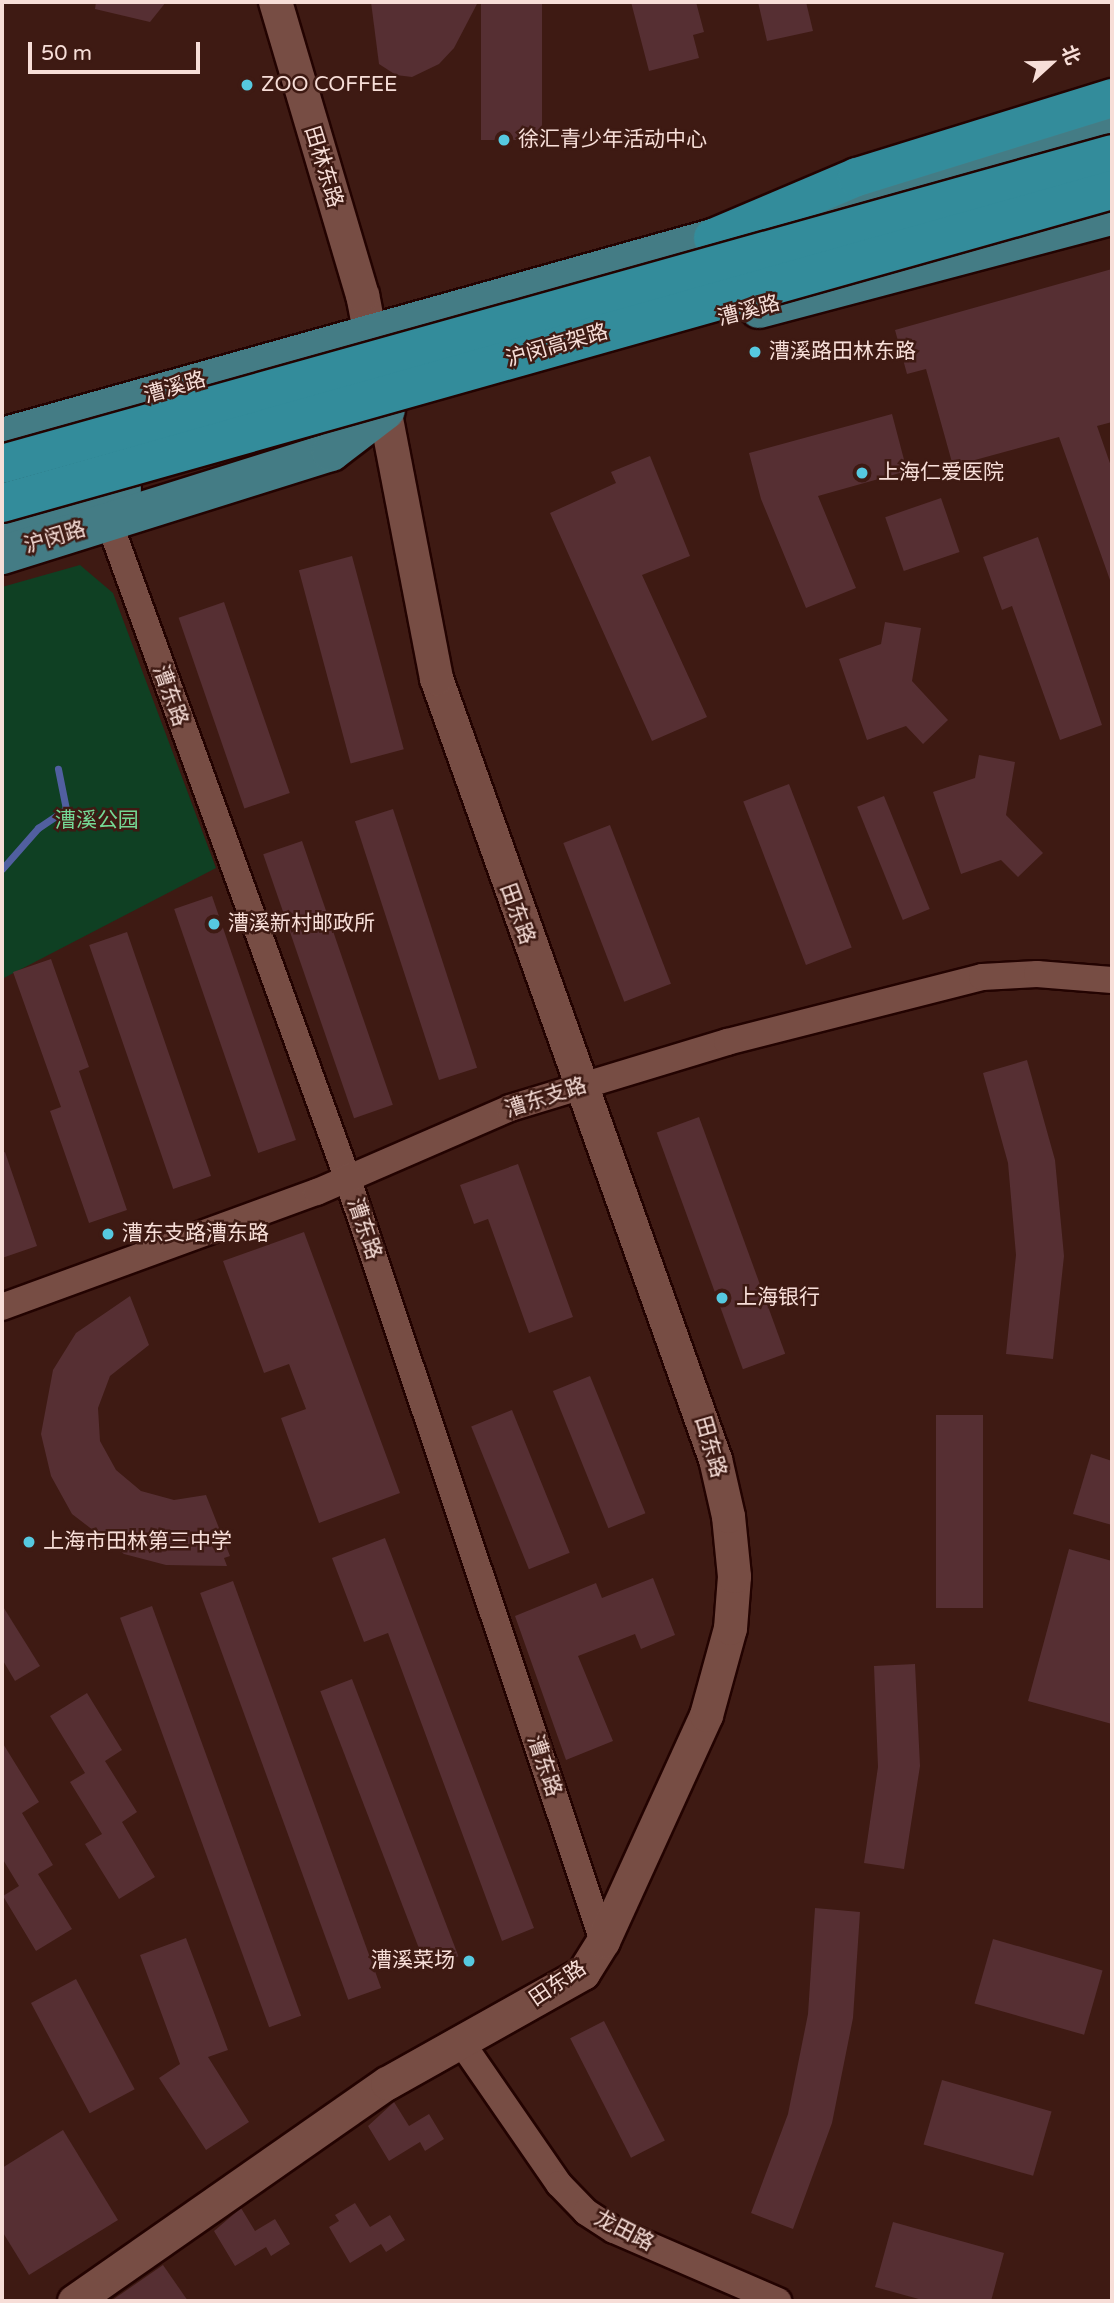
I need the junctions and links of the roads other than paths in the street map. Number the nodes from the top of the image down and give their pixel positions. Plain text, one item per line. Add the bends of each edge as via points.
1 (275, 2) edge
2 (1112, 82) edge
3 (1112, 98) edge
4 (1112, 125) edge
5 (1112, 153) edge
6 (1112, 190) edge
7 (1112, 216) edge
8 (713, 238) junction
9 (370, 333) junction
10 (386, 410) junction
11 (313, 415) junction
12 (2, 437) edge
13 (2, 464) edge
14 (2, 503) edge
15 (2, 517) edge
16 (109, 522) junction
17 (2, 524) edge
18 (2, 555) edge
19 (1112, 980) edge
20 (579, 1086) junction
21 (347, 1177) junction
22 (2, 1307) edge
23 (603, 1941) junction
24 (461, 2042) junction
25 (74, 2301) edge
26 (778, 2301) edge

1 - 9 street, 田林东路
2 - 8 main road, 漕溪路 via 825,172 751,208
3 - 8 highway via 857,177
4 - 8 main road, 漕溪路 via 892,195
5 - 13 highway, 沪闵高架路, bridge
6 - 11 highway, 沪闵高架路, bridge
7 - 10 main road, 漕溪路
8 - 9 main road, 漕溪路
9 - 10 street, 田东路
9 - 12 main road, 漕溪路
10 - 16 main road, 漕溪路 via 331,452
10 - 17 main road, 漕溪路
10 - 20 street, 田东路 via 436,678
11 - 14 highway, 沪闵高架路, bridge
11 - 15 highway, bridge
16 - 18 main road, 沪闵路
16 - 21 street, 漕东路
19 - 20 street, 漕东支路 via 1037,974 954,982
20 - 21 street, 漕东支路 via 510,1108
20 - 23 street, 田东路 via 715,1458 729,1516 734,1576 730,1628 706,1715
21 - 22 street, 漕东支路
21 - 23 street, 漕东路
23 - 24 street, 田东路 via 583,1973
24 - 25 street, 田东路 via 311,2133
24 - 26 street, 龙田路 via 559,2184 586,2212 614,2230

